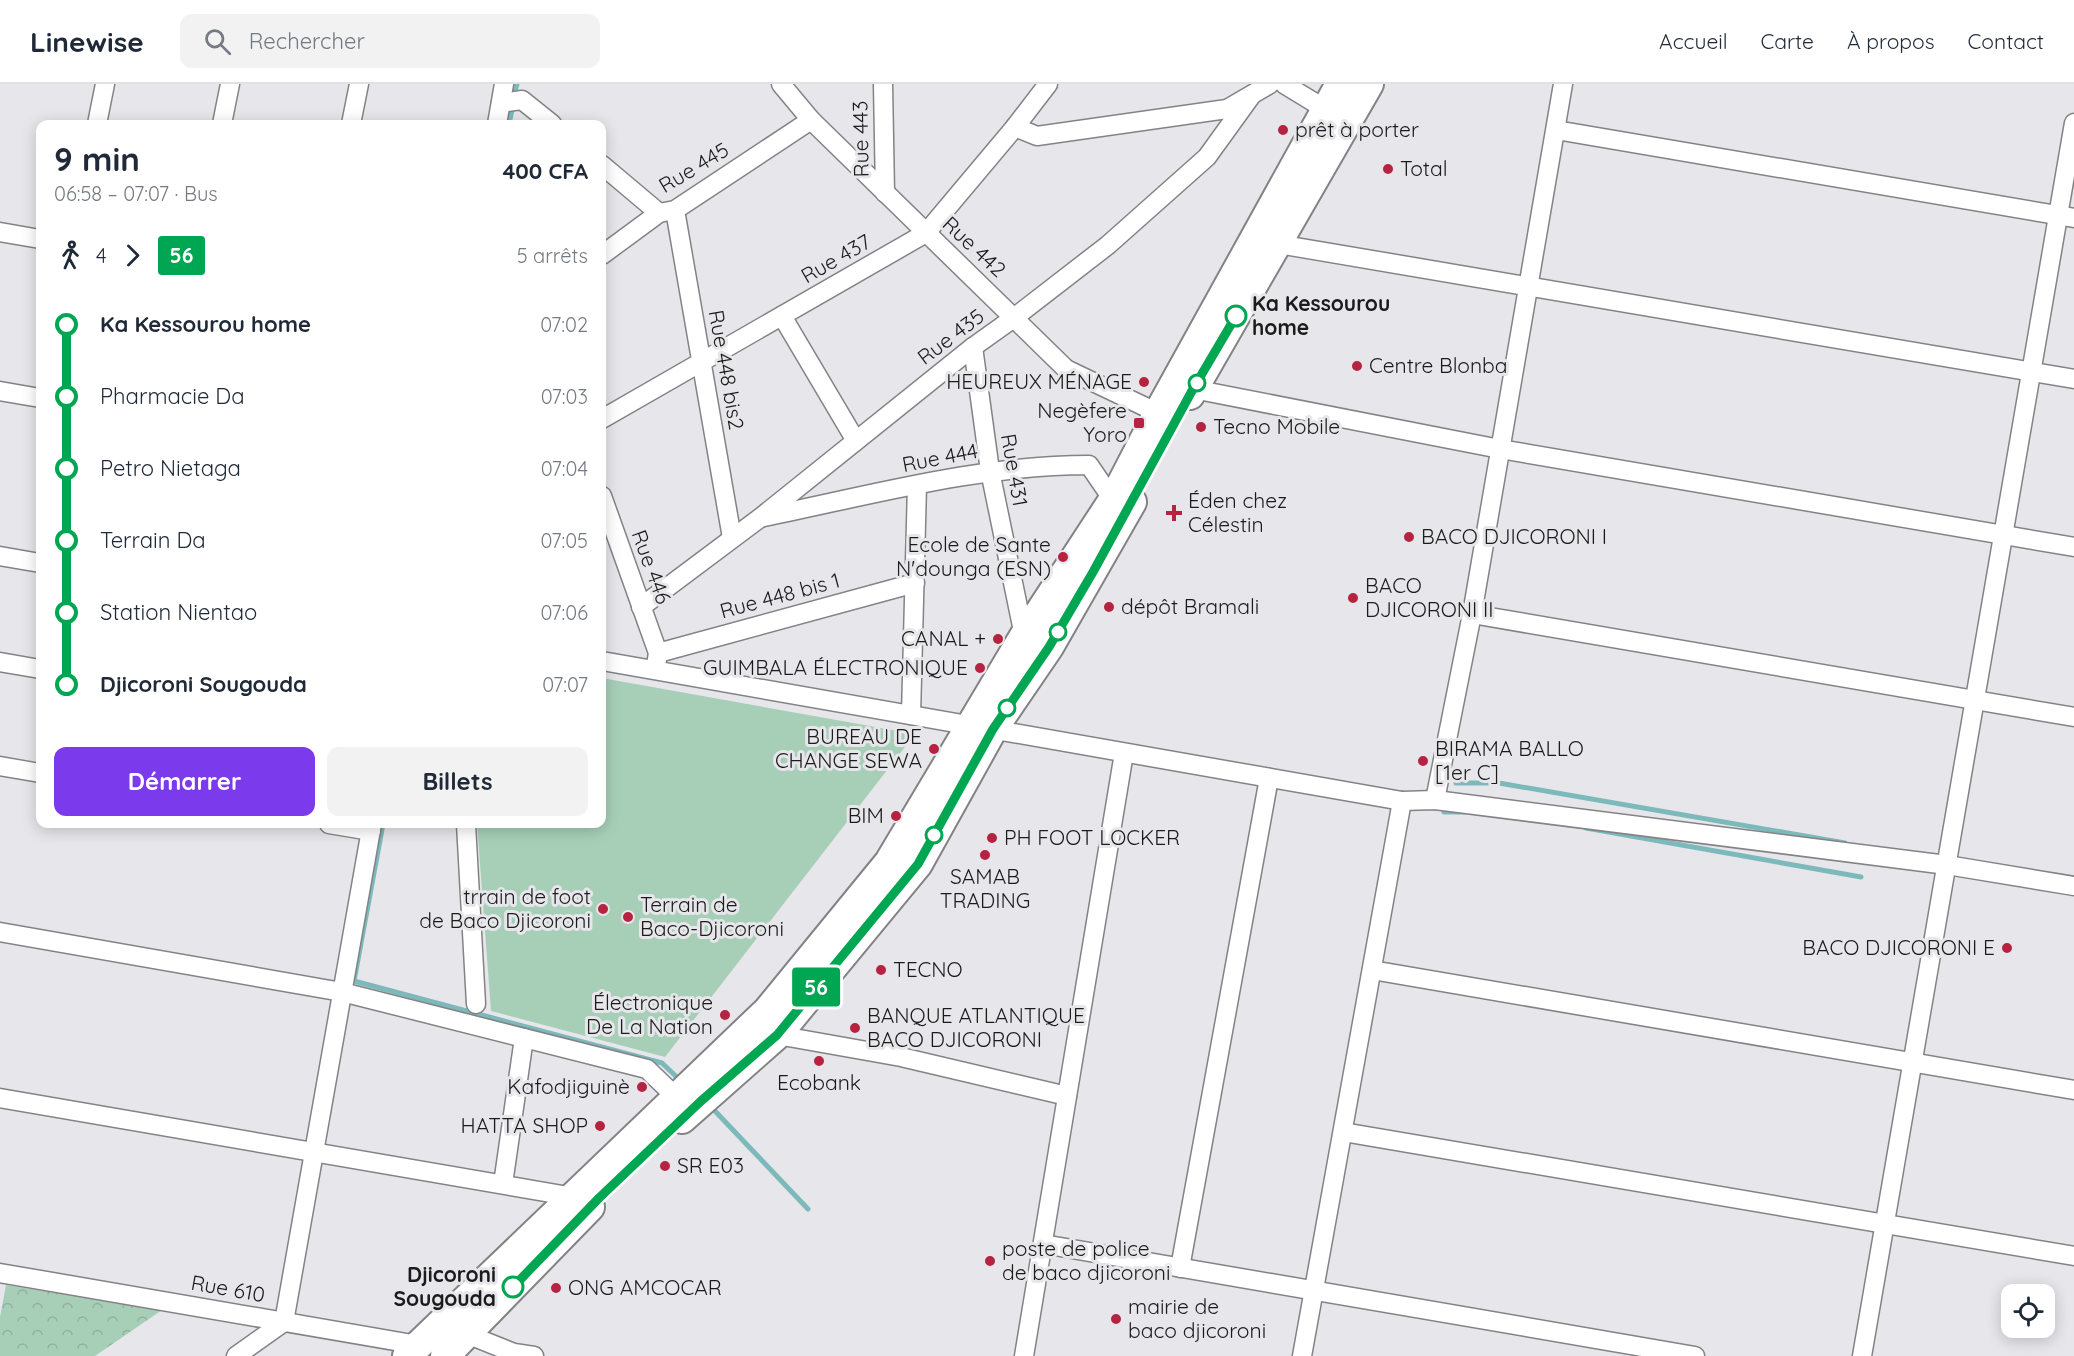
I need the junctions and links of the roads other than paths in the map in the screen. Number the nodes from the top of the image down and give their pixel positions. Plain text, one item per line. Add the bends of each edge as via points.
1 (105, 84) edge
2 (230, 84) edge
3 (359, 84) edge
4 (504, 84) edge
5 (781, 84) edge
6 (883, 84) edge
7 (1048, 84) edge
8 (1270, 84) edge
9 (1284, 84) edge
10 (1340, 84) edge
11 (1369, 84) edge
12 (1563, 84) edge
13 (1251, 96) junction
14 (501, 103) junction
15 (1325, 109) junction
16 (99, 120) edge
17 (223, 120) edge
18 (352, 120) edge
19 (498, 120) edge
20 (547, 120) edge
21 (811, 120) junction
22 (2074, 123) edge
23 (1015, 127) junction
24 (1556, 130) junction
25 (606, 168) edge
26 (885, 193) junction
27 (667, 212) junction
28 (2066, 217) edge
29 (0, 232) edge
30 (926, 233) junction
31 (36, 238) edge
32 (1278, 244) junction
33 (606, 252) edge
34 (1529, 286) junction
35 (782, 316) junction
36 (1015, 317) junction
37 (973, 347) junction
38 (702, 362) junction
39 (2031, 372) junction
40 (2074, 380) edge
41 (1185, 385) junction
42 (0, 391) edge
43 (36, 397) edge
44 (1158, 413) junction
45 (606, 417) edge
46 (856, 441) junction
47 (1500, 450) junction
48 (990, 471) junction
49 (918, 485) junction
50 (1113, 500) junction
51 (606, 507) edge
52 (760, 518) junction
53 (2003, 535) junction
54 (732, 538) junction
55 (2074, 547) edge
56 (0, 556) edge
57 (36, 562) edge
58 (915, 583) junction
59 (641, 607) junction
60 (1472, 614) junction
61 (1024, 636) junction
62 (606, 661) edge
63 (0, 662) edge
64 (657, 662) junction
65 (36, 668) edge
66 (1975, 700) junction
67 (911, 715) junction
68 (2074, 717) edge
69 (982, 727) junction
70 (1125, 753) junction
71 (0, 766) edge
72 (36, 772) edge
73 (1269, 778) junction
74 (1435, 800) junction
75 (1402, 801) junction
76 (372, 828) edge
77 (466, 828) edge
78 (1947, 865) junction
79 (2074, 886) edge
80 (0, 932) edge
81 (1372, 970) junction
82 (342, 992) junction
83 (476, 1004) dead end
84 (777, 1035) junction
85 (524, 1038) junction
86 (1913, 1062) junction
87 (2074, 1090) edge
88 (1067, 1096) junction
89 (0, 1098) edge
90 (677, 1098) junction
91 (1343, 1132) junction
92 (314, 1152) junction
93 (503, 1184) junction
94 (574, 1197) junction
95 (1885, 1224) junction
96 (1043, 1244) junction
97 (2074, 1257) edge
98 (1180, 1268) junction
99 (0, 1273) edge
100 (1314, 1290) junction
101 (284, 1322) junction
102 (440, 1323) junction
103 (453, 1348) edge
104 (412, 1350) edge
105 (514, 1354) edge
106 (236, 1356) edge
107 (534, 1356) edge
108 (1024, 1356) edge
109 (1302, 1356) edge
110 (1695, 1356) edge
111 (1862, 1356) edge

1 - 16 street
2 - 17 street
3 - 18 street
4 - 14 street
5 - 21 street, Rue 442
6 - 26 street, Rue 443
7 - 23 street, Rue 437
8 - 13 street, Rue 435
9 - 15 street
10 - 15 main road
11 - 32 main road
12 - 24 street
13 - 23 street via 1227,109 1036,136
13 - 36 street, Rue 435 via 1207,157 1108,245
14 - 19 street
14 - 20 street via 522,100
15 - 41 main road
21 - 26 street, Rue 442
21 - 27 street, Rue 445
22 - 28 street
23 - 30 street, Rue 437
24 - 28 street
24 - 34 street
25 - 27 street
26 - 30 street, Rue 442
27 - 33 street, Rue 445
27 - 38 street, Rue 448 bis2
28 - 39 street
29 - 31 street
30 - 35 street, Rue 437
30 - 36 street, Rue 442
32 - 34 street
32 - 41 main road
34 - 39 street
34 - 47 street
35 - 38 street, Rue 437
35 - 46 street
36 - 37 street, Rue 435
36 - 44 street, Rue 442 via 1066,369
37 - 46 street, Rue 435
37 - 48 street, Rue 431
38 - 45 street, Rue 437
38 - 54 street, Rue 448 bis2
39 - 40 street
39 - 53 street
41 - 44 main road
41 - 47 street
41 - 69 main road via 1104,554 1049,647
42 - 43 street
44 - 50 main road
46 - 52 street, Rue 435
47 - 53 street
47 - 60 street
48 - 49 street, Rue 444
48 - 50 street, Rue 444 via 1089,465
48 - 61 street, Rue 431
49 - 52 street, Rue 444
49 - 58 street
50 - 61 main road
51 - 59 street, Rue 446
52 - 54 street, Rue 435
53 - 55 street
53 - 66 street
54 - 59 street, Rue 435
56 - 57 street
58 - 64 street, Rue 448 bis 1
58 - 67 street
59 - 64 street, Rue 446
60 - 66 street
60 - 74 street
61 - 69 main road
62 - 64 street
63 - 65 street
64 - 67 street
66 - 68 street
66 - 78 street
67 - 69 street
69 - 70 street
69 - 84 main road via 918,864
69 - 90 main road via 889,862 768,1010
70 - 73 street
70 - 88 street
71 - 72 street
73 - 75 street
73 - 98 street
74 - 75 street
74 - 78 street
75 - 81 street
76 - 82 street
77 - 83 street
78 - 79 street
78 - 86 street
80 - 82 street
81 - 86 street
81 - 91 street
82 - 85 street
82 - 92 street
84 - 88 street via 901,1057
84 - 103 main road via 599,1198
85 - 90 street via 647,1069
85 - 93 street
86 - 87 street
86 - 95 street
88 - 96 street
89 - 92 street
90 - 94 main road
91 - 95 street
91 - 100 street
92 - 93 street
92 - 101 street
93 - 94 street
94 - 102 main road
95 - 97 street
95 - 111 street
96 - 98 street
96 - 108 street
98 - 100 street
99 - 101 street, Rue 610
100 - 109 street
100 - 110 street
101 - 104 street, Rue 610
101 - 106 street
102 - 103 street
102 - 104 main road
103 - 104 street, Rue 610
103 - 105 street
105 - 107 street

